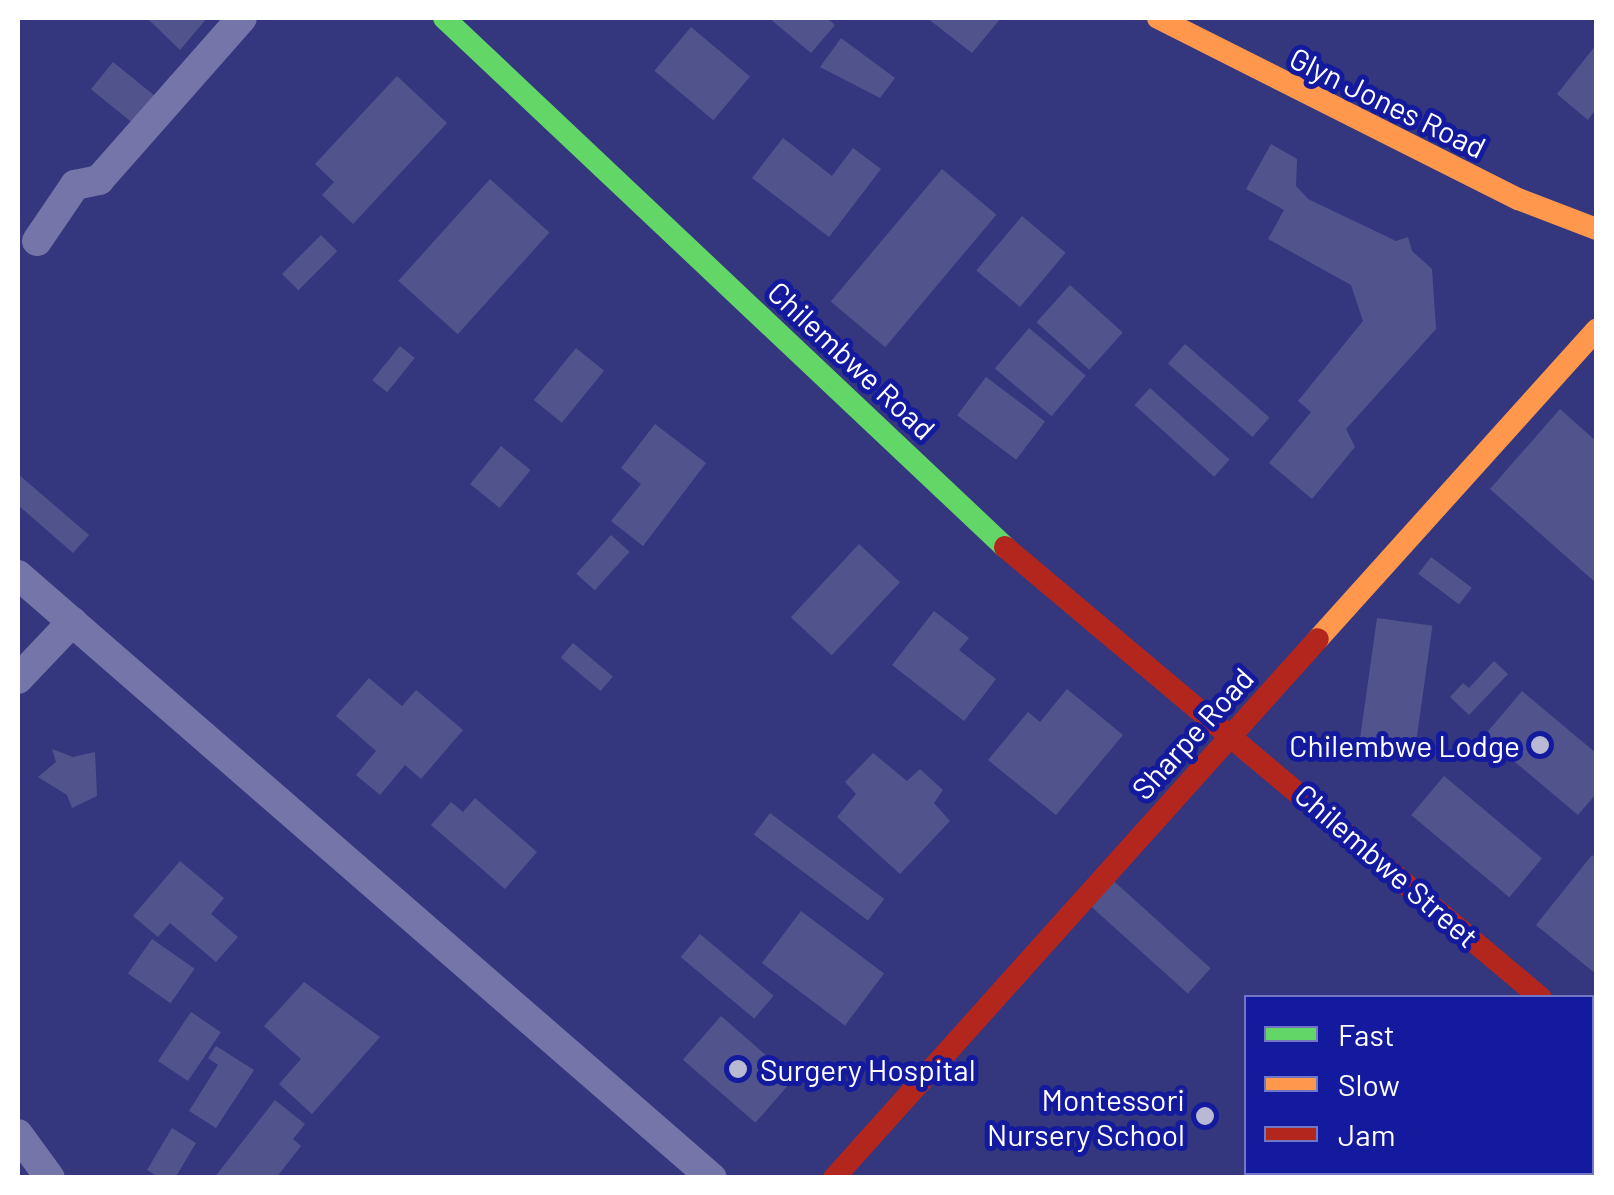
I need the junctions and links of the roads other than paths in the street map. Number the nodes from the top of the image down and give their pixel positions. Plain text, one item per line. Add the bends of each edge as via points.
1 (242, 18) edge
2 (444, 18) edge
3 (1158, 18) edge
4 (1596, 230) edge
5 (37, 241) dead end
6 (1596, 330) edge
7 (18, 575) edge
8 (72, 622) junction
9 (18, 679) edge
10 (1232, 732) junction
11 (1539, 995) edge
12 (18, 1134) edge
13 (50, 1178) edge
14 (712, 1178) edge
15 (834, 1178) edge

1 - 5 street via 99,180 76,185
2 - 10 street, Chilembwe Road via 1020,561 1113,643
3 - 4 street, Glyn Jones Road via 1500,191
6 - 10 street, Sharpe Road
7 - 8 street
8 - 9 street
8 - 14 street
10 - 11 street, Chilembwe Street
10 - 15 street, Sharpe Road
12 - 13 street

